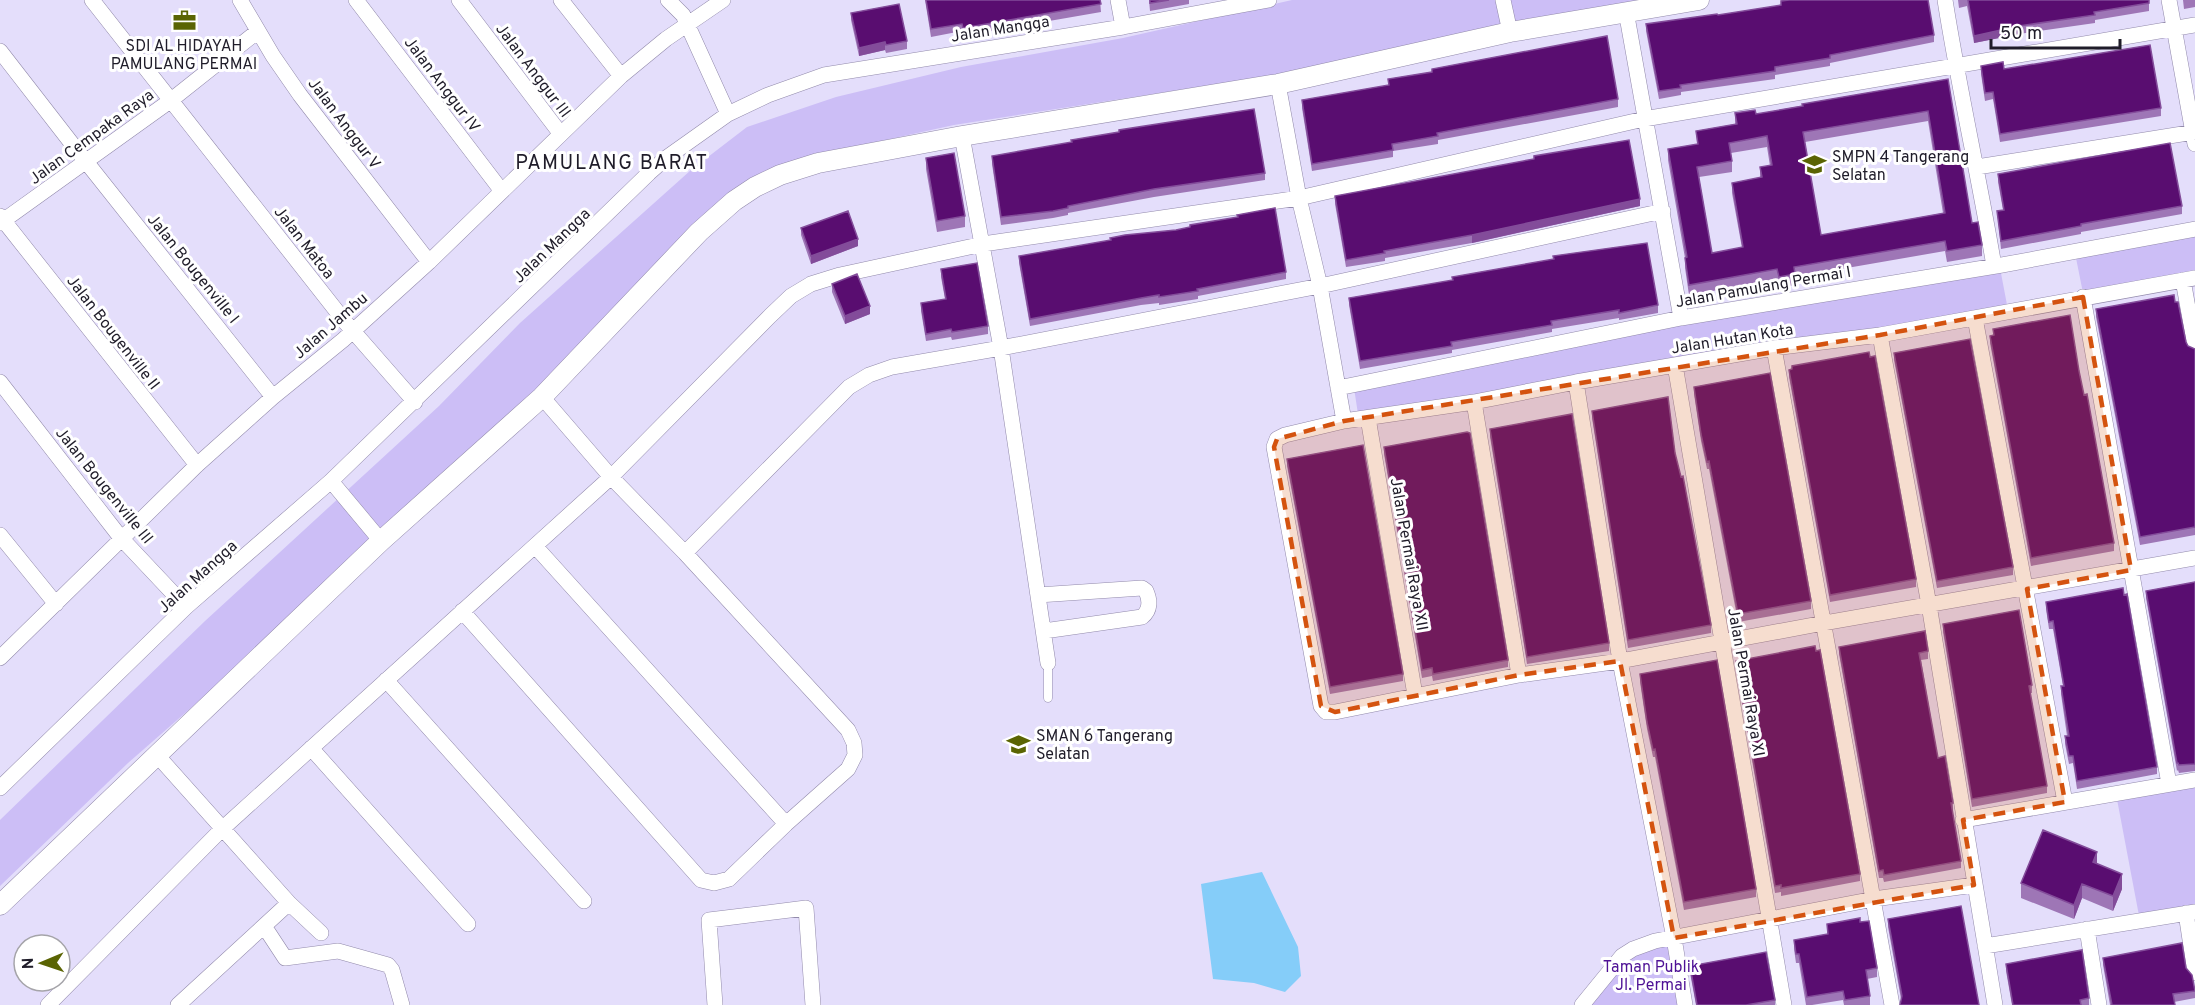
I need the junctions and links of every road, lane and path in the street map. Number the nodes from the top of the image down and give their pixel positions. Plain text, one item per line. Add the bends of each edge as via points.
1 (92, 0) edge
2 (240, 0) edge
3 (356, 0) edge
4 (459, 0) edge
5 (561, 0) edge
6 (668, 0) edge
7 (723, 0) edge
8 (1118, 0) edge
9 (1269, 0) edge
10 (1503, 0) edge
11 (1699, 0) edge
12 (1945, 0) edge
13 (2169, 0) edge
14 (1626, 11) junction
15 (685, 13) edge
16 (2195, 25) edge
17 (1123, 27) junction
18 (2173, 29) junction
19 (258, 31) junction
20 (1510, 32) junction
21 (0, 51) edge
22 (1956, 65) junction
23 (621, 76) junction
24 (1278, 84) junction
25 (170, 101) junction
26 (728, 114) junction
27 (1644, 119) junction
28 (560, 134) junction
29 (962, 136) junction
30 (2194, 136) edge
31 (86, 162) junction
32 (1977, 167) junction
33 (501, 190) junction
34 (1299, 198) junction
35 (1663, 211) junction
36 (1, 220) edge
37 (2195, 229) edge
38 (982, 244) junction
39 (429, 262) junction
40 (1994, 266) junction
41 (2189, 279) edge
42 (1320, 286) junction
43 (2084, 297) junction
44 (1681, 318) junction
45 (1976, 318) junction
46 (353, 331) junction
47 (1880, 335) junction
48 (2195, 347) edge
49 (1001, 348) junction
50 (1774, 348) junction
51 (1675, 365) junction
52 (0, 382) edge
53 (1576, 382) junction
54 (1338, 388) junction
55 (273, 397) junction
56 (543, 397) junction
57 (415, 402) junction
58 (1474, 402) junction
59 (1368, 418) junction
60 (1344, 421) junction
61 (197, 465) junction
62 (611, 477) junction
63 (331, 482) junction
64 (0, 535) edge
65 (121, 538) junction
66 (381, 541) junction
67 (535, 546) junction
68 (685, 553) junction
69 (2195, 558) edge
70 (2132, 570) junction
71 (2027, 589) junction
72 (1038, 596) junction
73 (56, 604) junction
74 (1929, 605) junction
75 (186, 607) junction
76 (462, 611) junction
77 (1824, 623) junction
78 (1044, 631) junction
79 (1722, 641) junction
80 (0, 658) edge
81 (1620, 661) junction
82 (1048, 663) joint
83 (1520, 675) junction
84 (386, 680) junction
85 (1415, 695) junction
86 (1048, 698) dead end
87 (311, 748) junction
88 (156, 754) junction
89 (2195, 780) edge
90 (2169, 784) junction
91 (0, 788) edge
92 (2065, 802) junction
93 (1963, 819) junction
94 (786, 824) junction
95 (222, 829) junction
96 (1974, 885) junction
97 (1874, 899) junction
98 (584, 900) dead end
99 (289, 903) junction
100 (0, 905) edge
101 (2190, 912) edge
102 (1769, 920) junction
103 (468, 924) dead end
104 (264, 926) junction
105 (2087, 929) junction
106 (321, 933) dead end
107 (1674, 938) junction
108 (1985, 946) junction
109 (2195, 973) edge
110 (48, 1005) edge
111 (178, 1005) edge
112 (402, 1005) edge
113 (715, 1005) edge
114 (813, 1005) edge
115 (1582, 1005) edge
116 (1685, 1005) edge
117 (1784, 1005) edge
118 (1892, 1005) edge
119 (1995, 1005) edge
120 (2098, 1005) edge

1 - 25 street, Jalan Matoa
2 - 19 street, Jalan Anggur V
3 - 33 street, Jalan Anggur IV
4 - 28 street, Jalan Anggur III
5 - 23 street
6 - 15 street
7 - 15 street, Jalan Jambu
8 - 17 street
9 - 17 street, Jalan Mangga
10 - 20 street
11 - 14 street
12 - 22 street
13 - 18 street
14 - 20 street
14 - 27 street
15 - 23 street, Jalan Jambu
15 - 26 street
16 - 18 street
17 - 26 street, Jalan Mangga via 824,75 768,94
18 - 22 street
18 - 30 street
19 - 25 street, Jalan Cempaka Raya
19 - 39 street, Jalan Anggur V via 300,95
20 - 24 street
21 - 31 street, Jalan Bougenville I
22 - 27 street
22 - 32 street
23 - 28 street, Jalan Jambu
24 - 29 street
24 - 34 street
25 - 31 street, Jalan Cempaka Raya
25 - 46 street, Jalan Matoa
26 - 57 street, Jalan Mangga via 649,173
27 - 34 street
27 - 35 street
28 - 33 street, Jalan Jambu
29 - 38 street
29 - 56 street via 818,163 755,187 699,232
30 - 32 street
31 - 36 street, Jalan Cempaka Raya
31 - 55 street, Jalan Bougenville I
32 - 40 street
33 - 39 street, Jalan Jambu
34 - 38 street
34 - 42 street
35 - 42 street
35 - 44 street
36 - 61 street, Jalan Bougenville II
37 - 40 street, Jalan Pamulang Permai I
38 - 49 street
38 - 62 street via 840,275 811,284 791,296
39 - 46 street, Jalan Jambu
40 - 44 street, Jalan Pamulang Permai I
41 - 43 street, Jalan Hutan Kota
41 - 48 street
42 - 49 street
42 - 54 street
43 - 45 street, Jalan Hutan Kota
43 - 70 street
44 - 54 street, Jalan Pamulang Permai I
45 - 47 street, Jalan Hutan Kota
45 - 71 street
46 - 55 street, Jalan Jambu
46 - 57 street, Jalan Matoa
47 - 50 street, Jalan Hutan Kota
47 - 74 street
49 - 68 street via 892,367 849,387
49 - 72 street
50 - 51 street, Jalan Hutan Kota
50 - 77 street
51 - 53 street, Jalan Hutan Kota
51 - 79 street, Jalan Permai Raya XI
52 - 65 street, Jalan Bougenville III
53 - 58 street, Jalan Hutan Kota
53 - 81 street
54 - 60 street
55 - 61 street, Jalan Jambu
56 - 62 street
56 - 66 street
57 - 63 street, Jalan Mangga
58 - 59 street, Jalan Hutan Kota
58 - 83 street
59 - 60 street, Jalan Hutan Kota
59 - 85 street, Jalan Permai Raya XII
60 - 85 street, Jalan Hutan Kota via 1285,435 1277,439 1274,447 1321,706 1326,712 1335,712
61 - 65 street, Jalan Jambu
62 - 67 street
62 - 68 street
63 - 66 street
63 - 75 street, Jalan Mangga
64 - 73 street
65 - 73 street, Jalan Jambu
65 - 75 street, Jalan Bougenville III
66 - 88 street
67 - 76 street
67 - 94 street
68 - 94 street via 848,730 854,743 855,755 848,769
69 - 70 street
70 - 71 street
70 - 90 street
71 - 74 street
71 - 92 street
72 - 78 street
72 - 78 street via 1142,588 1149,602 1143,617
73 - 80 street, Jalan Jambu
74 - 77 street
74 - 93 street
75 - 91 street, Jalan Mangga
76 - 84 street
76 - 94 street via 701,880 714,883 729,879
77 - 79 street
77 - 97 street
78 - 82 street
79 - 81 street
79 - 102 street, Jalan Permai Raya XI
81 - 83 street
81 - 107 street
82 - 86 lane
83 - 85 street
84 - 87 street
84 - 98 street
87 - 95 street
87 - 103 street
88 - 95 street
88 - 100 street
89 - 90 street
90 - 92 street
92 - 93 street
93 - 96 street
95 - 99 street
95 - 110 street
96 - 97 street
96 - 108 street
97 - 102 street
97 - 118 street
99 - 104 street
99 - 106 street
101 - 105 street
101 - 109 street
102 - 107 street
102 - 117 street, Jalan Permai Raya XI
104 - 111 street
104 - 112 street via 285,958 338,951 388,965
105 - 108 street
105 - 120 street
107 - 115 street via 1655,941 1622,956
107 - 116 street
108 - 119 street
113 - 114 street via 709,920 806,908

